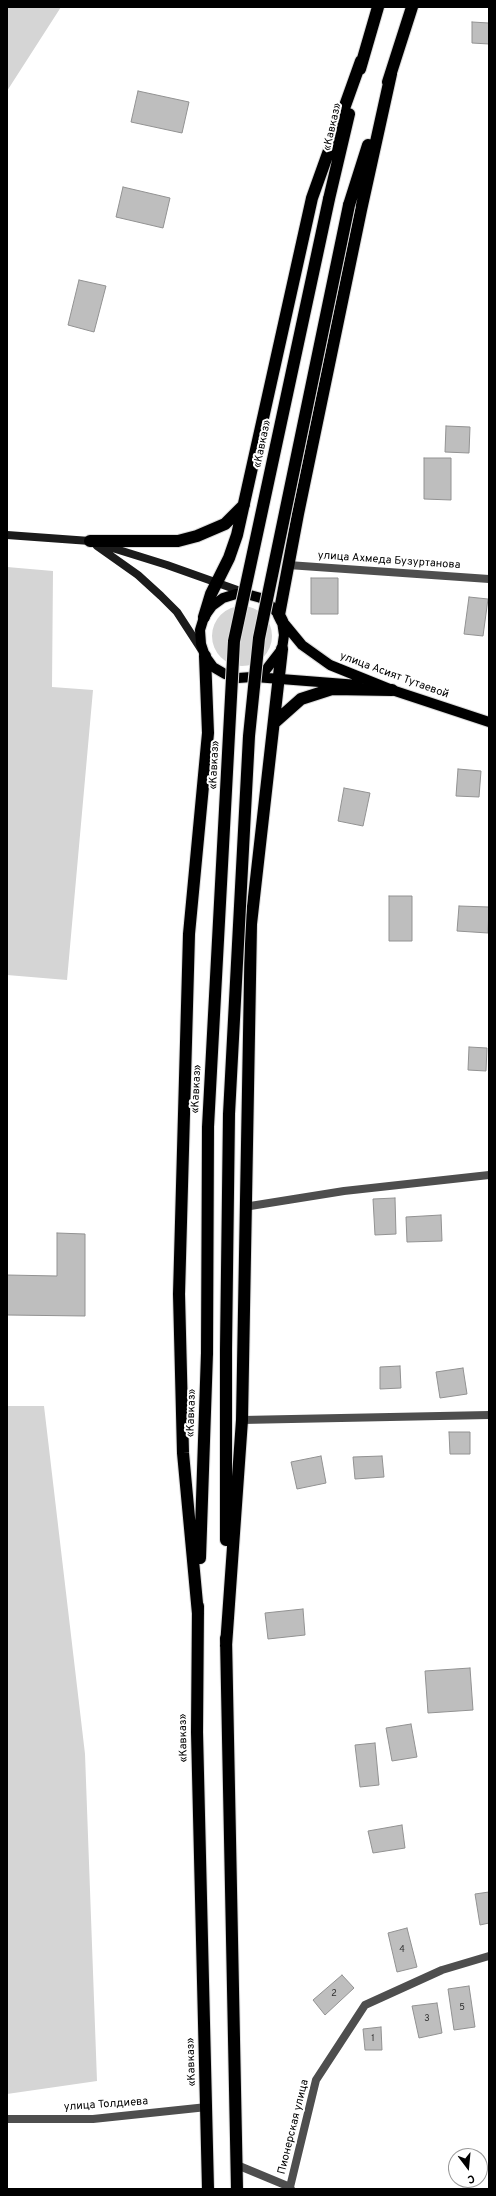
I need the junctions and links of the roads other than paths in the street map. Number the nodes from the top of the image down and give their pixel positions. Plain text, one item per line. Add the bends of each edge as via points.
1 (378, 7) edge
2 (412, 7) edge
3 (361, 61) junction
4 (391, 74) junction
5 (244, 505) junction
6 (7, 535) edge
7 (90, 541) junction
8 (288, 565) junction
9 (489, 579) edge
10 (216, 582) junction
11 (250, 595) junction
12 (204, 617) junction
13 (280, 618) junction
14 (282, 649) junction
15 (205, 656) junction
16 (252, 677) junction
17 (280, 678) junction
18 (392, 690) junction
19 (489, 722) edge
20 (274, 723) junction
21 (489, 1175) edge
22 (244, 1207) junction
23 (489, 1414) edge
24 (242, 1420) junction
25 (198, 1614) junction
26 (226, 1646) junction
27 (489, 1956) edge
28 (207, 2107) junction
29 (7, 2119) edge
30 (237, 2165) junction
31 (291, 2188) edge
32 (208, 2189) edge
33 (237, 2189) edge

1 - 3 highway, «Кавказ»
2 - 4 highway
3 - 5 highway via 312,198
3 - 25 highway, «Кавказ», bridge via 234,641 208,1127 207,1353
4 - 8 highway
4 - 26 highway, bridge via 349,205 259,638 249,736 229,1114
5 - 7 highway via 225,524 178,541
5 - 10 highway via 229,558
6 - 7 main road
7 - 10 main road
7 - 15 main road via 138,575 172,607
8 - 9 street, улица Ахмеда Бузуртанова
8 - 13 highway
10 - 11 main road
10 - 12 highway
11 - 12 main road via 236,594 223,598 212,606
11 - 13 main road via 261,598 272,606
12 - 15 main road via 200,637
13 - 14 main road via 284,635
13 - 18 main road, улица Асият Тутаевой via 302,645 330,665
14 - 16 main road via 265,671
14 - 17 highway
15 - 16 main road via 213,667 225,674 238,678
15 - 25 highway via 208,733 189,934 179,1294 183,1453
16 - 17 main road
17 - 18 main road via 341,682
17 - 20 highway
18 - 19 main road, улица Асият Тутаевой
18 - 20 highway via 332,689 301,699
20 - 22 highway via 251,924
21 - 22 street via 344,1191
22 - 24 highway
23 - 24 street
24 - 26 highway
25 - 28 highway, «Кавказ» via 196,1732
26 - 30 highway
27 - 31 street, Пионерская улица via 442,1970 365,2006 316,2080
28 - 29 street, улица Толдиева via 92,2119
28 - 32 highway, «Кавказ»
30 - 31 street
30 - 33 highway

